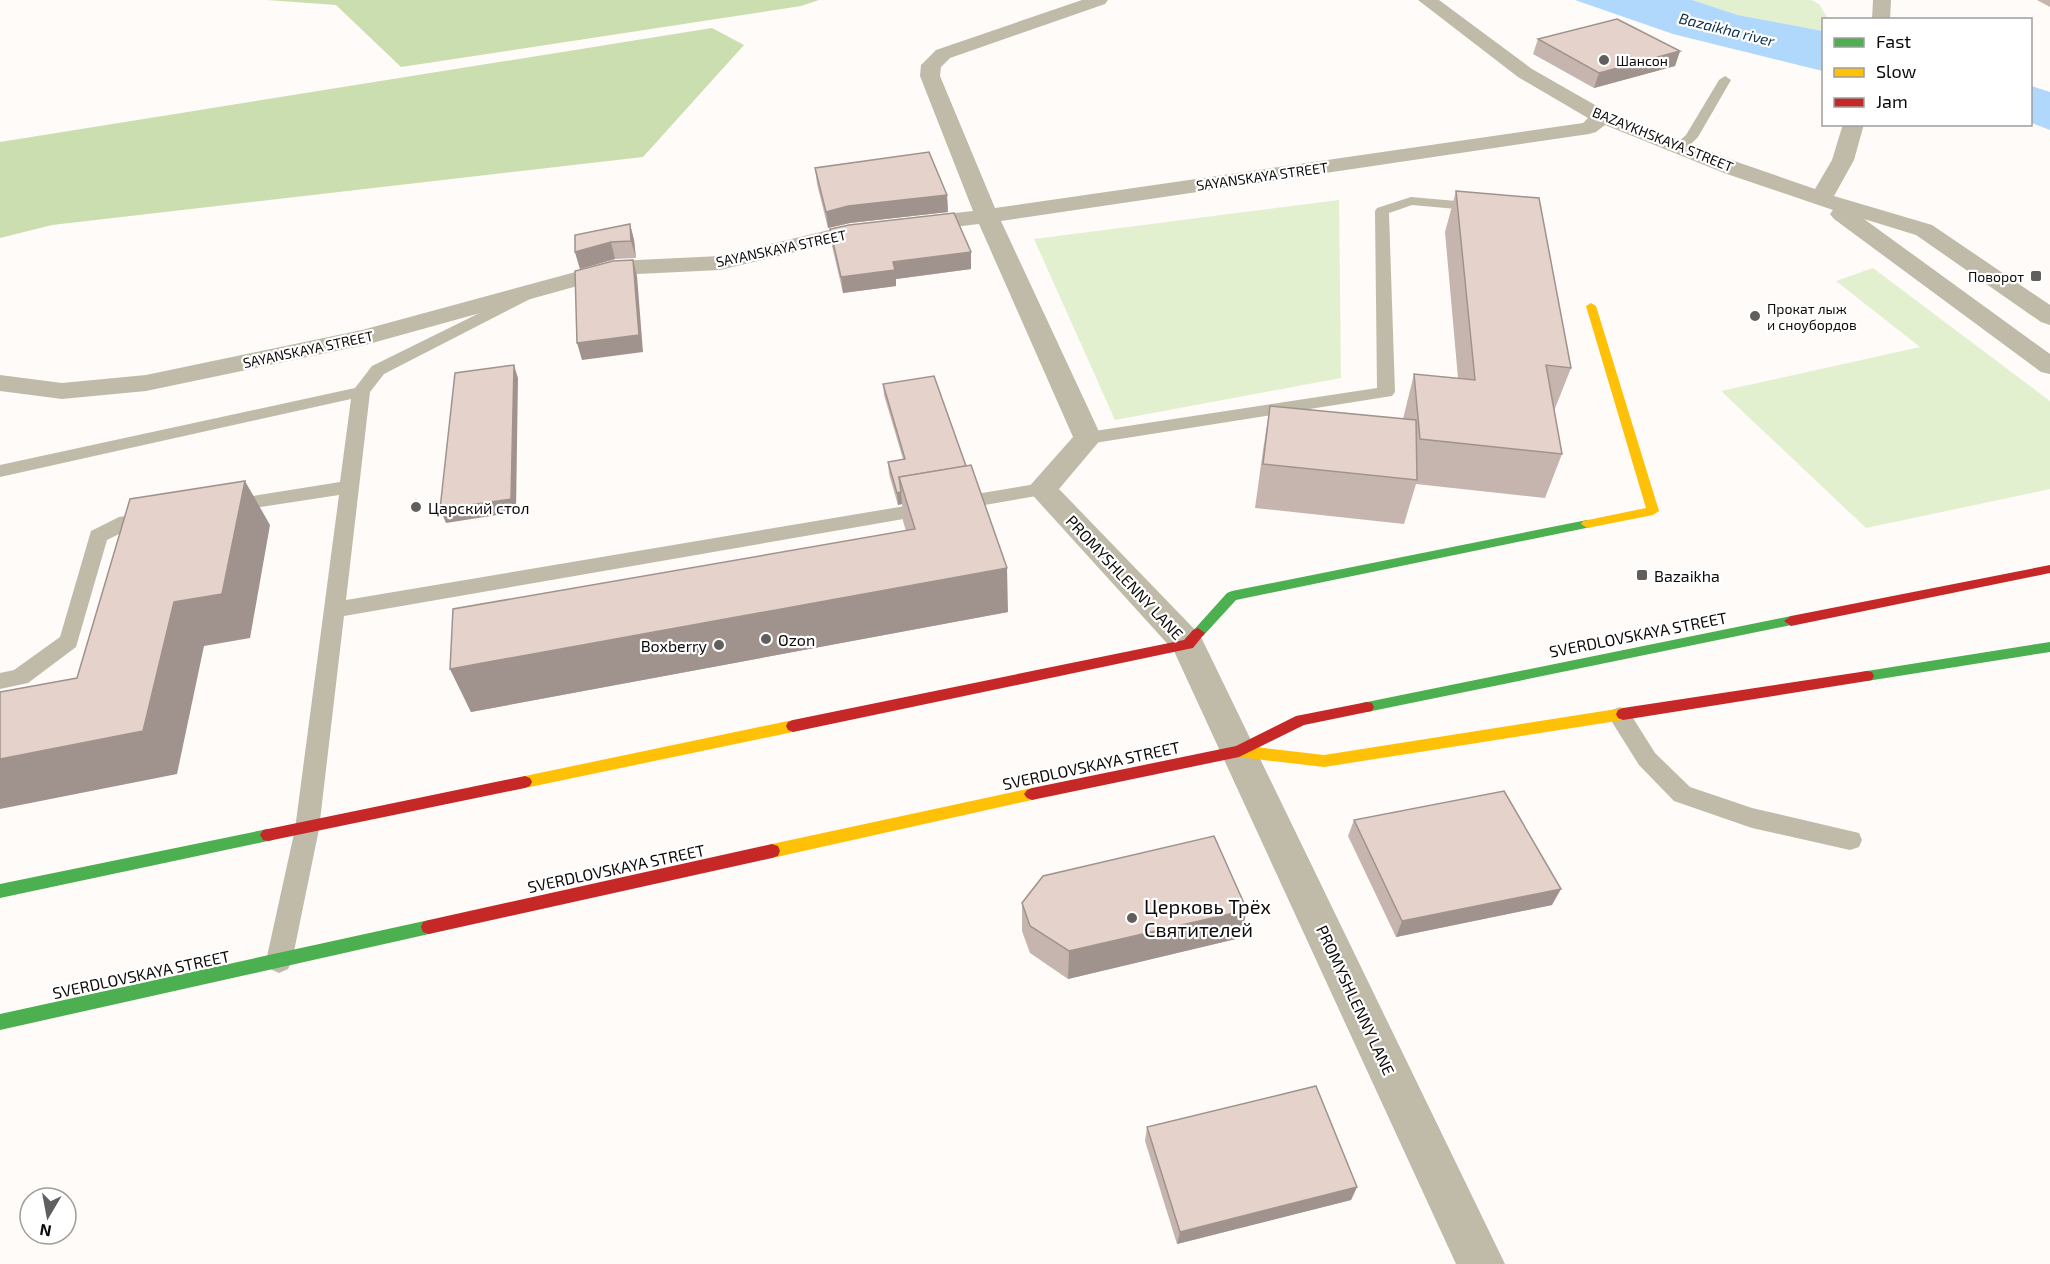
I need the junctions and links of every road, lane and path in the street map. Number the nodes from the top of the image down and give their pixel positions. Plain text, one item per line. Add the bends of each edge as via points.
1 (1099, 0) edge
2 (1427, 0) edge
3 (1725, 80) dead end
4 (1602, 117) junction
5 (1853, 126) edge
6 (1679, 148) junction
7 (1821, 198) junction
8 (1484, 207) edge
9 (989, 216) junction
10 (534, 291) junction
11 (1591, 306) dead end
12 (2050, 317) edge
13 (2050, 366) edge
14 (0, 383) edge
15 (361, 392) junction
16 (1088, 438) junction
17 (0, 471) edge
18 (349, 487) junction
19 (1042, 489) junction
20 (208, 509) edge
21 (172, 514) edge
22 (2050, 569) edge
23 (333, 610) junction
24 (1188, 644) junction
25 (2050, 647) edge
26 (0, 681) edge
27 (1620, 716) junction
28 (1239, 751) junction
29 (307, 829) junction
30 (1850, 840) dead end
31 (0, 891) edge
32 (279, 961) junction
33 (0, 1022) edge
34 (1480, 1264) edge

1 - 9 street via 943,54 930,64 930,76
2 - 4 street, BAZAYKHSKAYA STREET via 1525,73
3 - 6 lane via 1691,137
4 - 6 street, BAZAYKHSKAYA STREET
4 - 9 street, SAYANSKAYA STREET via 1589,128
5 - 7 street via 1844,160
6 - 7 street, BAZAYKHSKAYA STREET
7 - 12 street via 1924,230
7 - 13 street
8 - 16 lane via 1411,201 1382,212 1386,392
9 - 10 street, SAYANSKAYA STREET via 850,232 720,263 616,268
9 - 16 street
10 - 14 street, SAYANSKAYA STREET via 365,337 146,383 62,391
10 - 15 lane via 378,370
11 - 24 main road via 1653,511 1232,596
15 - 17 lane
15 - 18 lane
16 - 19 street
18 - 20 lane
18 - 23 lane
19 - 23 lane
19 - 24 street, PROMYSHLENNY LANE
21 - 26 lane via 126,522 98,536 69,641 20,677
22 - 28 main road, SVERDLOVSKAYA STREET via 1301,720
23 - 29 lane
24 - 28 street, PROMYSHLENNY LANE
24 - 29 main road
25 - 27 main road, SVERDLOVSKAYA STREET
27 - 28 main road, SVERDLOVSKAYA STREET via 1323,761
27 - 30 lane via 1647,759 1682,794 1752,818
28 - 32 main road, SVERDLOVSKAYA STREET
28 - 34 street, PROMYSHLENNY LANE
29 - 31 main road
29 - 32 lane
32 - 33 main road, SVERDLOVSKAYA STREET

